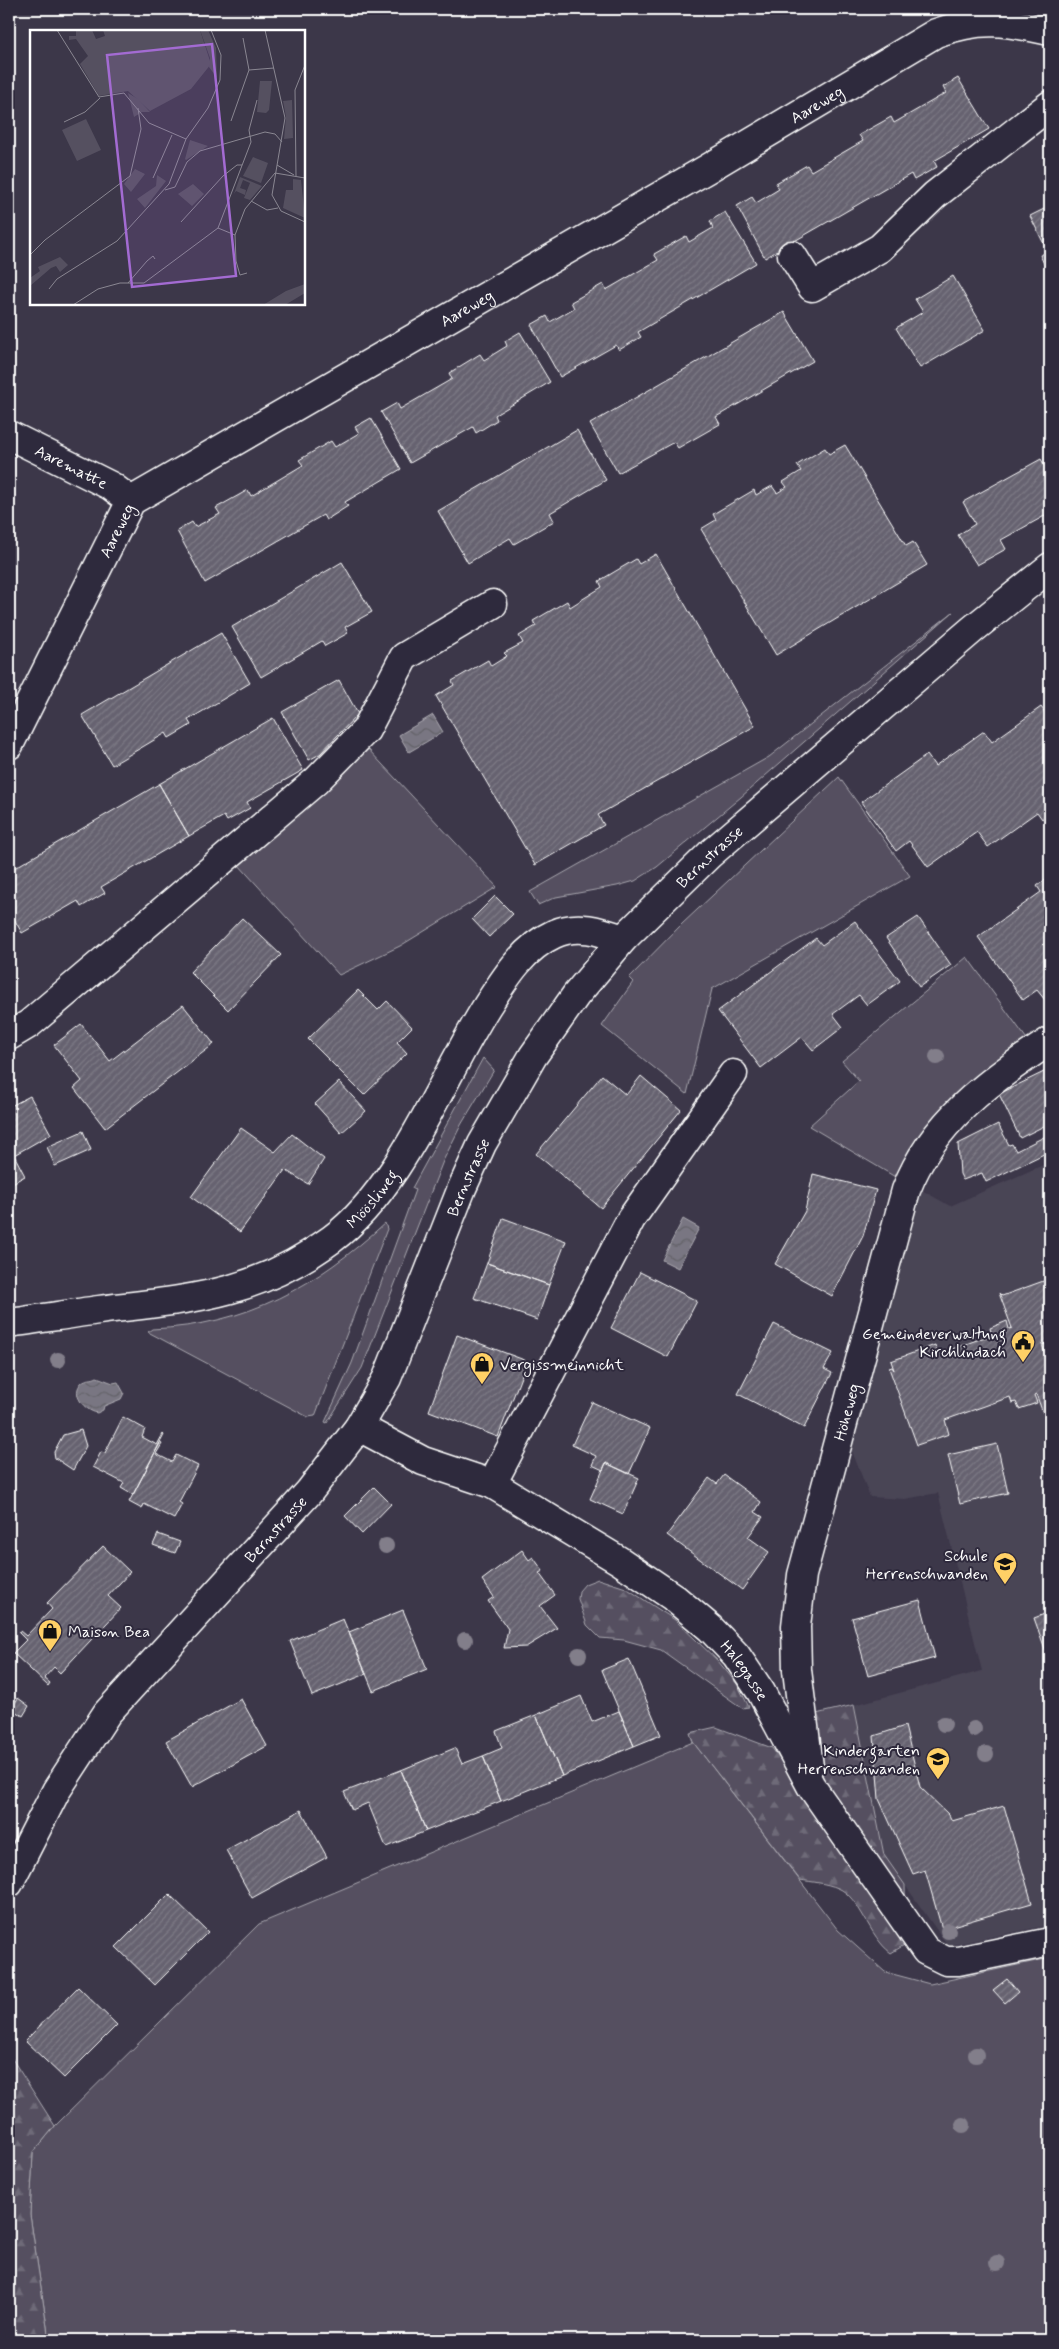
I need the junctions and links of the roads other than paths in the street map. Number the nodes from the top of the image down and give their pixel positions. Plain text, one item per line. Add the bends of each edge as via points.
1 (1050, 31) edge
2 (1050, 105) edge
3 (792, 255) dead end
4 (9, 435) edge
5 (131, 501) junction
6 (1050, 567) edge
7 (493, 604) dead end
8 (9, 745) edge
9 (610, 935) junction
10 (9, 1036) edge
11 (1050, 1041) edge
12 (733, 1074) dead end
13 (9, 1323) edge
14 (359, 1427) junction
15 (492, 1484) junction
16 (811, 1786) junction
17 (9, 1883) edge
18 (1050, 1942) edge

1 - 5 street, Aareweg via 992,21 963,23 936,33
2 - 3 street via 863,258 812,287
4 - 5 street, Aarematte via 111,486
5 - 8 street, Aareweg
6 - 9 street, Bernstrasse
7 - 10 street via 404,657 366,730 316,781 29,1024
9 - 13 street, Möösliweg via 570,929 555,933 523,956 470,1034 377,1195 332,1239 298,1261 262,1280 228,1292 186,1301
9 - 14 street, Bernstrasse via 482,1144 387,1378
11 - 16 street, Höheweg via 995,1078 956,1112 922,1157 906,1190 801,1585 796,1626 797,1670
12 - 15 street via 631,1219
14 - 15 street, Halegasse via 422,1461
14 - 17 street, Bernstrasse via 309,1492 107,1713 56,1791
15 - 16 street, Halegasse via 620,1561 674,1597 710,1628 736,1654 761,1692
16 - 18 street, Halegasse via 926,1951 946,1961 958,1961

